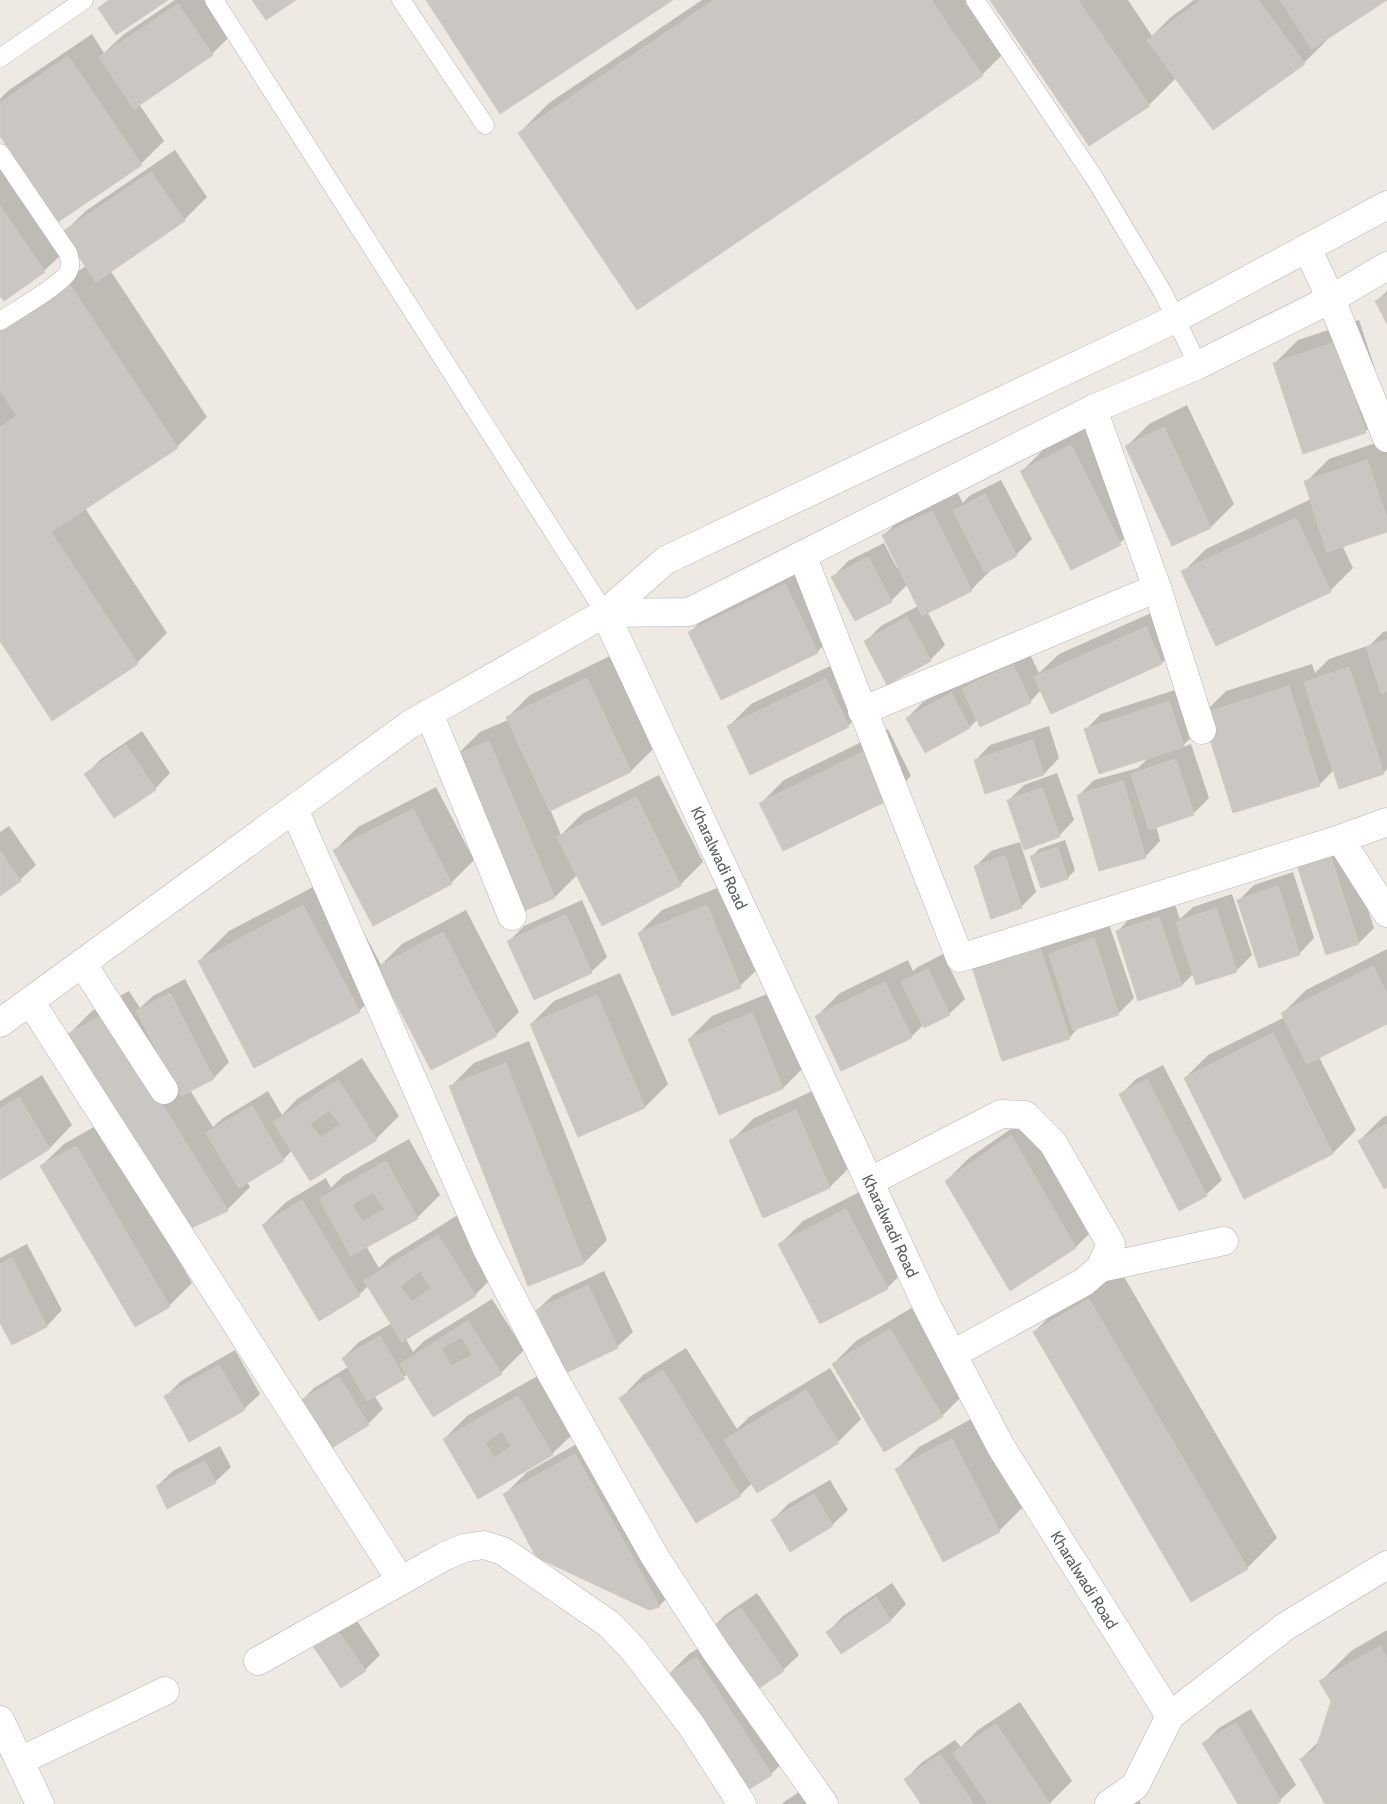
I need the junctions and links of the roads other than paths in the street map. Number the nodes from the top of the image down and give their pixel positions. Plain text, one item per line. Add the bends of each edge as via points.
1 (84, 0) edge
2 (214, 0) edge
3 (401, 0) edge
4 (974, 0) edge
5 (0, 58) edge
6 (485, 125) dead end
7 (0, 153) edge
8 (1387, 205) edge
9 (1307, 248) junction
10 (1387, 266) edge
11 (1331, 300) junction
12 (1175, 318) junction
13 (0, 321) edge
14 (1198, 365) junction
15 (1093, 409) junction
16 (1387, 438) edge
17 (802, 555) junction
18 (1157, 588) junction
19 (605, 613) junction
20 (862, 711) junction
21 (429, 713) junction
22 (1202, 730) dead end
23 (294, 809) junction
24 (1387, 822) edge
25 (1340, 839) junction
26 (1387, 913) edge
27 (512, 916) dead end
28 (82, 963) junction
29 (30, 1001) junction
30 (0, 1023) edge
31 (164, 1090) dead end
32 (869, 1182) junction
33 (1224, 1241) dead end
34 (1100, 1268) junction
35 (953, 1354) junction
36 (1387, 1565) edge
37 (401, 1581) junction
38 (258, 1661) dead end
39 (165, 1691) dead end
40 (1170, 1716) junction
41 (0, 1720) edge
42 (20, 1761) junction
43 (1141, 1795) edge
44 (40, 1804) edge
45 (742, 1804) edge
46 (824, 1804) edge
47 (1109, 1804) edge

1 - 5 lane
2 - 19 lane
3 - 6 lane
4 - 12 lane via 1094,179
7 - 13 lane via 68,253 71,263 67,274 58,283
8 - 9 street
9 - 11 street
9 - 12 street
10 - 11 street
11 - 14 street
11 - 16 street
12 - 14 lane
12 - 19 street via 666,560
14 - 15 street
15 - 17 street
15 - 18 street
17 - 19 street via 689,612
17 - 20 street
18 - 20 street
18 - 22 street
19 - 21 street
19 - 32 street, Kharalwadi Road
20 - 25 street via 960,958
21 - 23 street
21 - 27 street
23 - 28 street
23 - 46 street via 486,1247 550,1371 655,1557 715,1650
24 - 25 street
25 - 26 street
28 - 29 street
28 - 31 street
29 - 30 street
29 - 37 street
32 - 34 street via 1001,1114 1025,1115 1053,1143 1111,1244
32 - 35 street, Kharalwadi Road
33 - 34 street
34 - 35 street via 1084,1282
35 - 40 street, Kharalwadi Road via 1000,1447
36 - 40 street via 1286,1626
37 - 38 street
37 - 45 street via 464,1548 484,1545 503,1551 609,1624 691,1725
39 - 42 street
40 - 43 street
41 - 42 street
42 - 44 street
43 - 47 street

